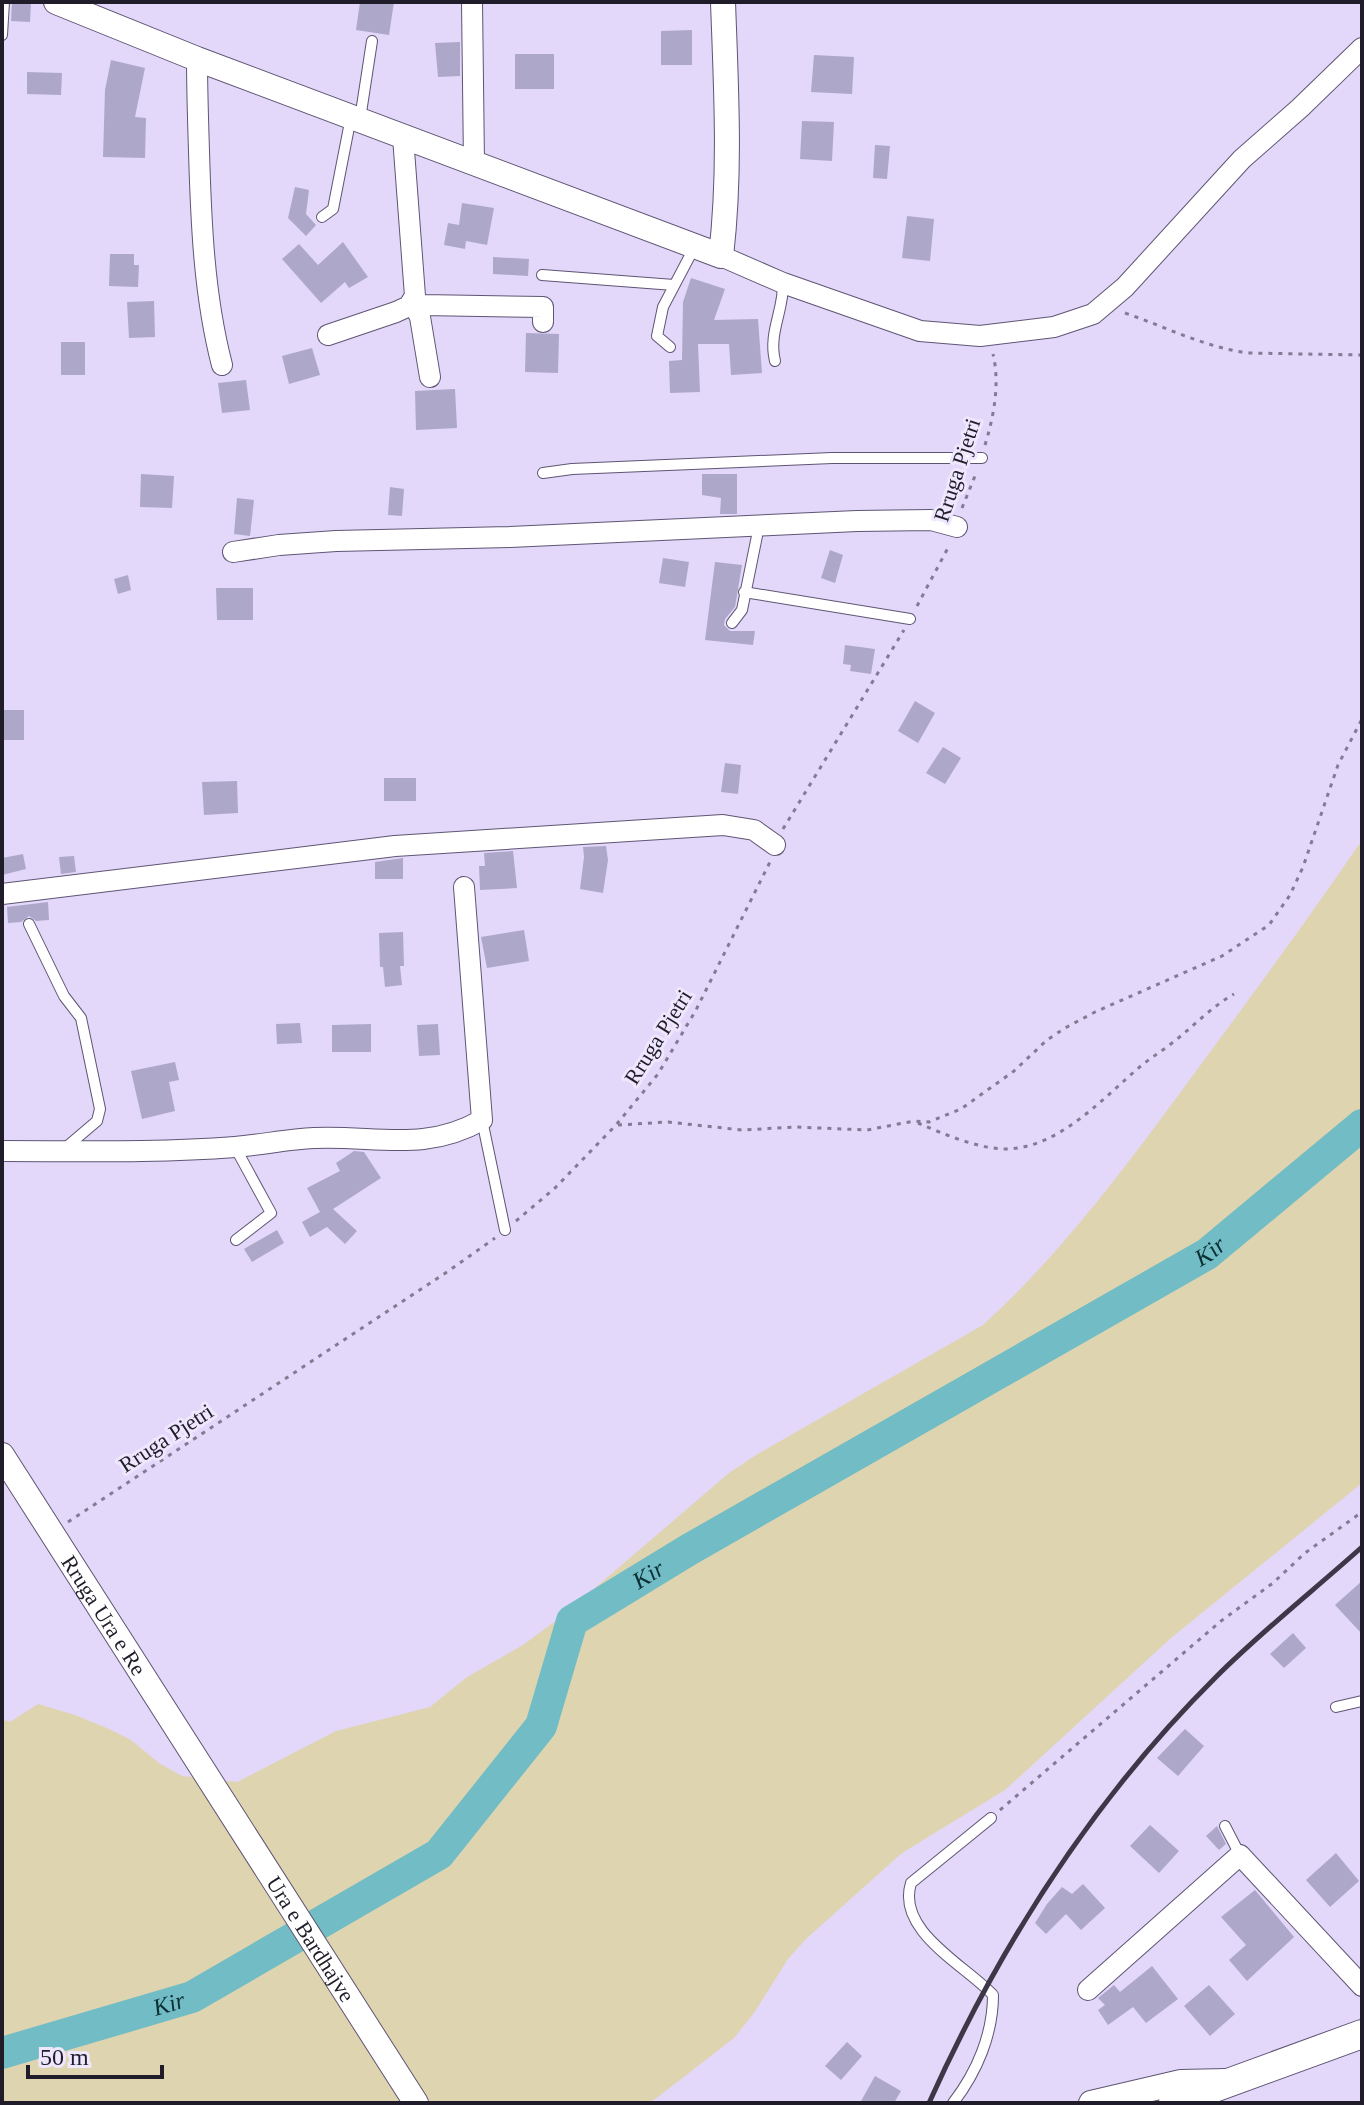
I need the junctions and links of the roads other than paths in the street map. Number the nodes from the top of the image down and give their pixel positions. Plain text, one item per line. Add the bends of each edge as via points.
1 (4, 2) edge
2 (56, 2) edge
3 (472, 2) edge
4 (723, 2) edge
5 (2, 35) edge
6 (372, 41) dead end
7 (1362, 48) edge
8 (197, 59) junction
9 (356, 119) junction
10 (403, 137) junction
11 (474, 164) junction
12 (322, 217) dead end
13 (695, 246) junction
14 (721, 256) junction
15 (542, 275) dead end
16 (783, 283) junction
17 (674, 285) junction
18 (412, 301) junction
19 (543, 322) dead end
20 (328, 335) dead end
21 (670, 347) dead end
22 (775, 361) dead end
23 (222, 365) dead end
24 (430, 377) dead end
25 (982, 458) road end
26 (543, 473) dead end
27 (759, 526) junction
28 (957, 527) road end
29 (233, 552) dead end
30 (744, 592) junction
31 (910, 619) road end
32 (732, 623) dead end
33 (775, 845) road end
34 (464, 887) dead end
35 (2, 894) edge
36 (29, 924) dead end
37 (482, 1120) junction
38 (235, 1147) junction
39 (2, 1151) edge
40 (62, 1151) junction
41 (505, 1230) road end
42 (236, 1240) dead end
43 (2, 1455) edge
44 (1362, 1701) edge
45 (1336, 1707) dead end
46 (207, 1774) joint
47 (991, 1818) road end
48 (1225, 1826) dead end
49 (1240, 1855) junction
50 (1362, 1986) edge
51 (1088, 1990) dead end
52 (1362, 2034) edge
53 (1228, 2081) junction
54 (416, 2103) edge
55 (953, 2103) edge
56 (1091, 2103) edge
57 (1173, 2103) edge
58 (1209, 2103) edge

1 - 5 lane
2 - 8 street
3 - 11 street
4 - 14 street via 727,207
6 - 9 lane
7 - 16 street via 1242,159 1125,287 1093,314 1054,327 980,336 920,331
8 - 9 street
8 - 23 street via 206,270
9 - 10 street
9 - 12 lane via 333,209
10 - 11 street
10 - 18 street
11 - 13 street
13 - 14 street
13 - 17 lane
14 - 16 street
15 - 17 lane
16 - 22 lane via 772,339
17 - 21 lane via 657,336
18 - 19 street via 543,307
18 - 20 street via 396,312
18 - 24 street via 420,317
25 - 26 lane via 832,458
27 - 28 street via 931,520
27 - 29 street via 336,541
27 - 30 lane
30 - 31 lane
30 - 32 lane via 742,610
33 - 35 street via 754,830 723,825 426,844
34 - 37 street
36 - 40 lane via 64,996 81,1018 100,1109 97,1121
37 - 38 street via 460,1132 426,1139 315,1138
37 - 41 lane
38 - 40 street
38 - 42 lane via 271,1213
39 - 40 street
43 - 46 street, Rruga Ura e Re
44 - 45 lane
46 - 54 street, Ura e Bardhajve
47 - 55 lane via 911,1883 907,1897 911,1913 942,1952 993,1995 984,2047
48 - 49 lane
49 - 50 street
49 - 51 street
52 - 53 main road
53 - 56 street via 1181,2082
53 - 57 main road
53 - 58 street

